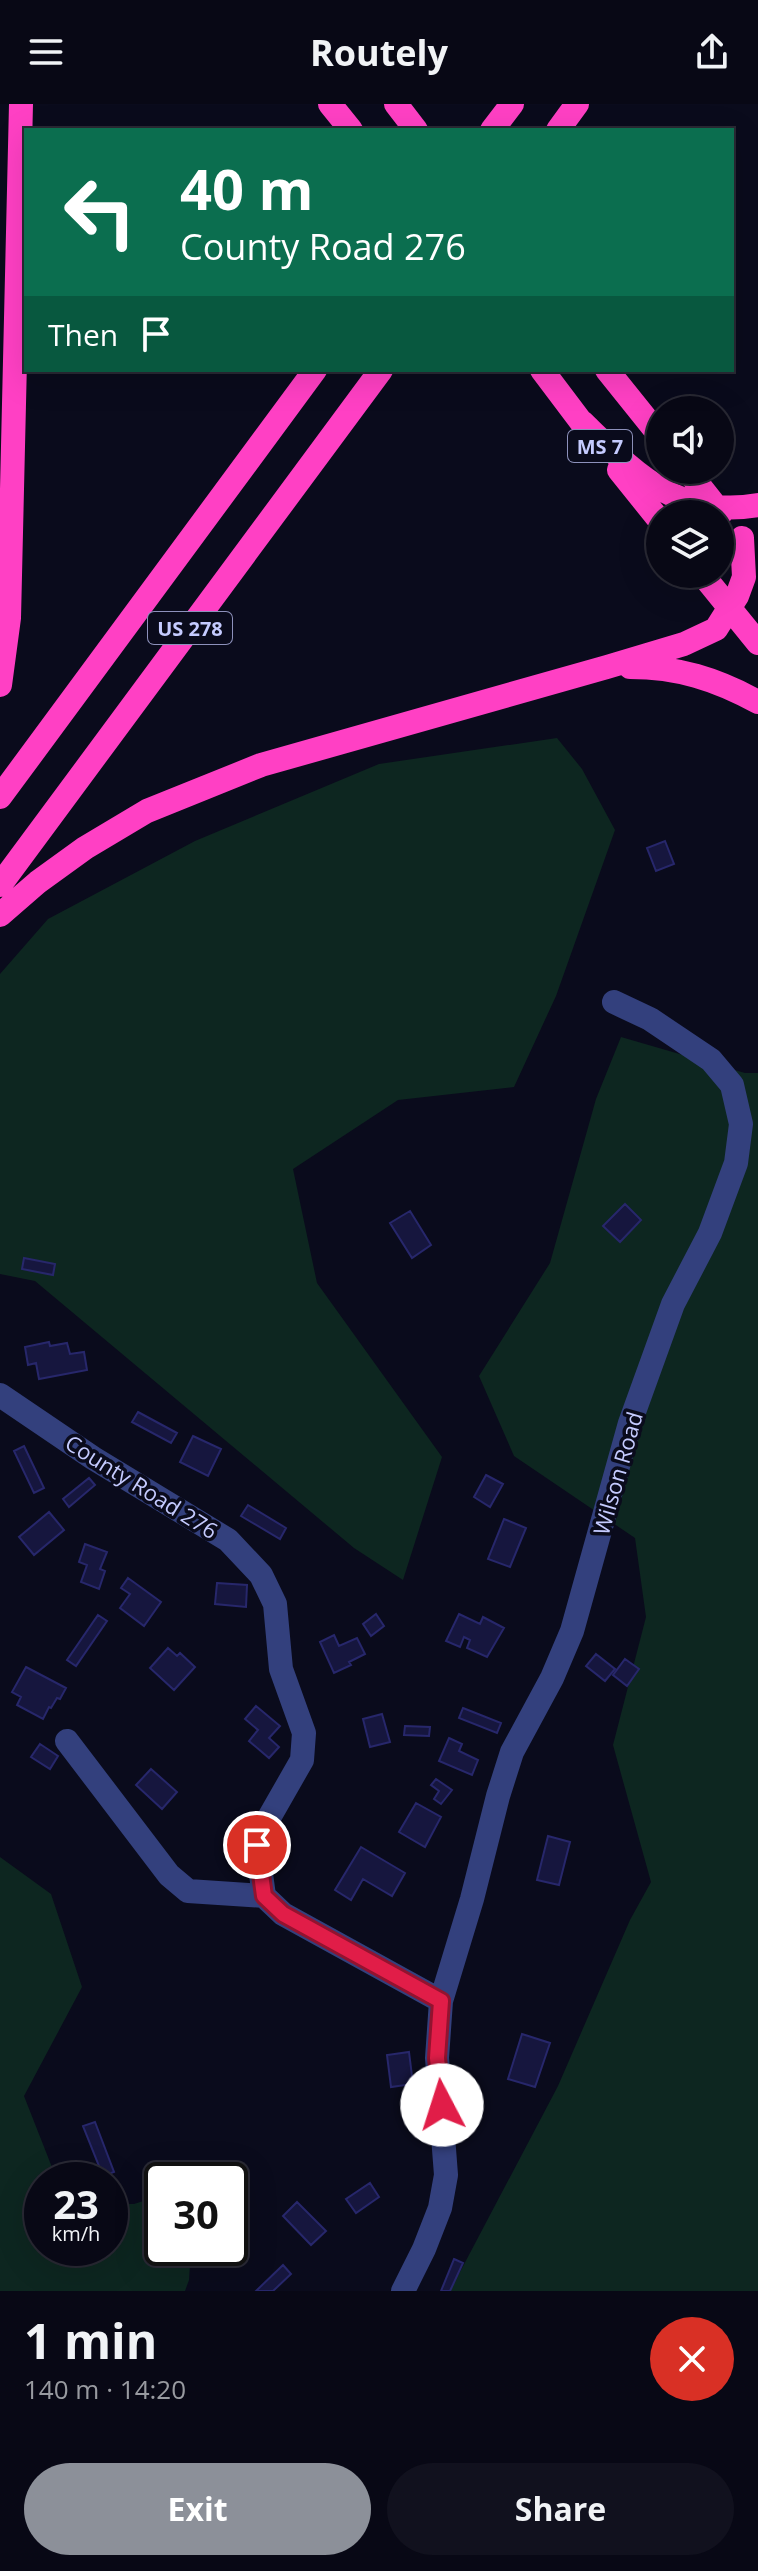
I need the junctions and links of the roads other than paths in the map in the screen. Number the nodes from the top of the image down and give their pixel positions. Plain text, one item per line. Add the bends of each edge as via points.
1 (21, 104) edge
2 (330, 104) edge
3 (512, 104) edge
4 (577, 104) edge
5 (398, 106) edge
6 (349, 128) edge
7 (414, 128) edge
8 (494, 128) edge
9 (559, 128) edge
10 (314, 372) edge
11 (380, 372) edge
12 (544, 372) edge
13 (609, 372) edge
14 (646, 419) edge
15 (582, 422) junction
16 (698, 484) edge
17 (679, 500) edge
18 (711, 500) edge
19 (646, 503) edge
20 (758, 505) edge
21 (734, 507) edge
22 (734, 528) edge
23 (742, 538) junction
24 (758, 558) edge
25 (714, 588) edge
26 (730, 608) junction
27 (758, 643) edge
28 (607, 667) junction
29 (0, 685) edge
30 (758, 702) edge
31 (0, 797) edge
32 (0, 885) edge
33 (0, 915) edge
34 (614, 1002) dead end
35 (0, 1395) edge
36 (67, 1741) dead end
37 (264, 1896) junction
38 (441, 2001) junction
39 (403, 2291) edge

1 - 29 highway via 9,618
2 - 6 highway
3 - 8 highway
4 - 9 highway
5 - 7 highway
10 - 31 highway, US 278
11 - 32 highway, US 278
12 - 15 highway, MS 7
13 - 14 highway, MS 7
15 - 17 highway via 628,466
15 - 19 highway, MS 7
16 - 18 highway
20 - 21 highway
22 - 23 highway
23 - 24 highway
23 - 26 highway via 744,577
25 - 26 highway
26 - 27 highway
26 - 28 highway via 716,629
28 - 30 highway via 687,673 724,683
28 - 33 highway via 261,765 175,799 85,848
34 - 38 street, Wilson Road via 711,1060 732,1085 741,1124 736,1163 710,1233 673,1304 636,1408 572,1631 512,1752
35 - 37 street, County Road 276 via 228,1540 261,1575 275,1604 281,1669 304,1733 302,1760 257,1845
36 - 37 street via 169,1875 188,1891
37 - 38 street via 283,1914
38 - 39 street, Wilson Road via 437,2058 446,2175 440,2208

